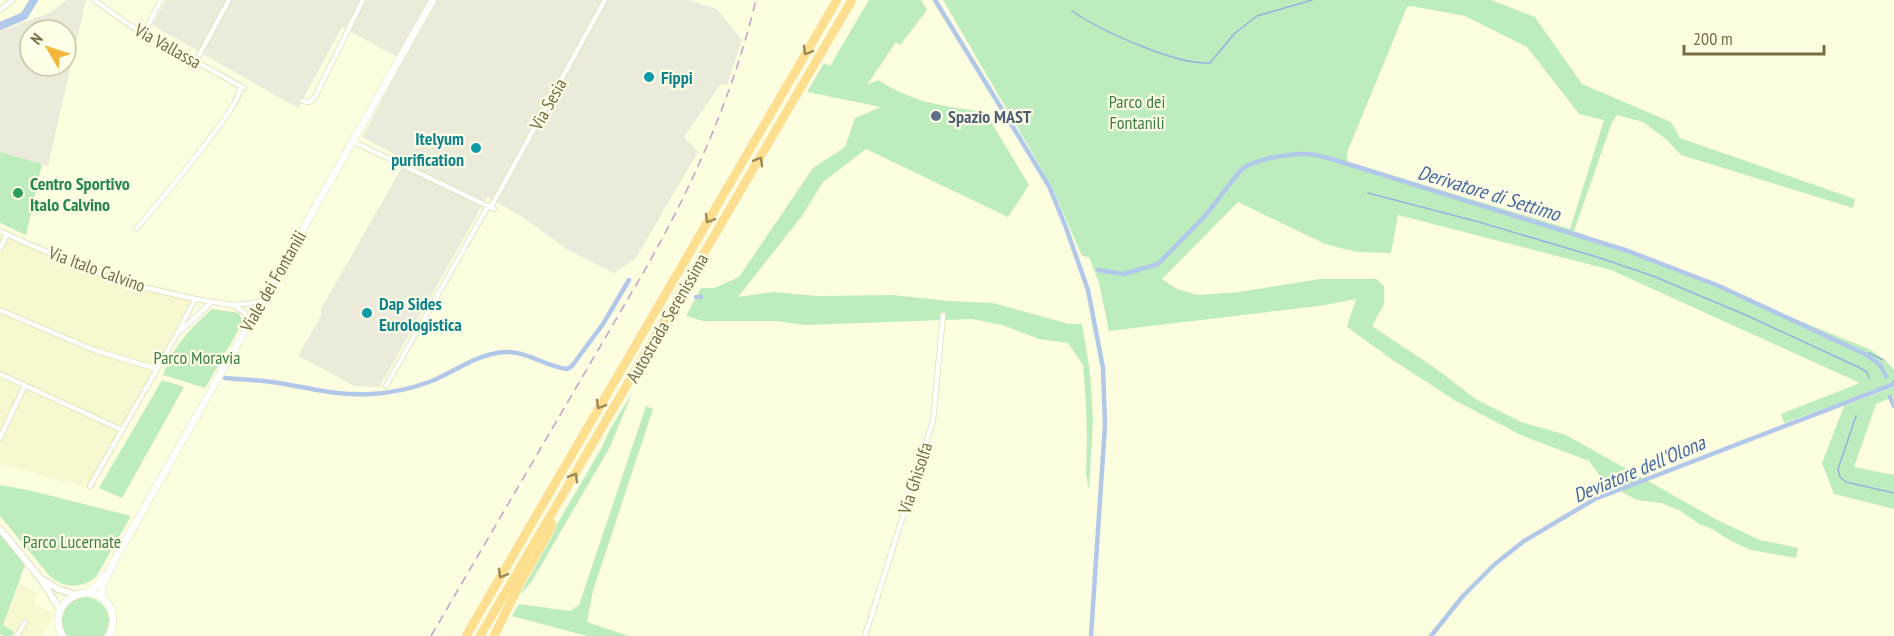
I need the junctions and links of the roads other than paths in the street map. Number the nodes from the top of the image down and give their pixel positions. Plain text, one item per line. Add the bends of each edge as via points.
1 (13, 0) edge
2 (94, 0) edge
3 (161, 0) edge
4 (229, 0) edge
5 (363, 0) edge
6 (433, 0) edge
7 (605, 0) edge
8 (837, 0) edge
9 (852, 0) edge
10 (0, 10) edge
11 (144, 33) junction
12 (196, 61) junction
13 (302, 101) dead end
14 (352, 141) junction
15 (491, 208) junction
16 (136, 230) dead end
17 (0, 231) edge
18 (7, 234) junction
19 (0, 249) edge
20 (195, 299) junction
21 (262, 301) junction
22 (212, 302) junction
23 (232, 305) junction
24 (0, 310) edge
25 (943, 315) dead end
26 (248, 324) junction
27 (177, 334) junction
28 (157, 369) junction
29 (0, 374) edge
30 (25, 385) junction
31 (386, 386) dead end
32 (122, 430) junction
33 (0, 438) edge
34 (90, 486) dead end
35 (562, 497) junction
36 (0, 529) edge
37 (113, 563) junction
38 (40, 578) junction
39 (88, 593) junction
40 (76, 595) junction
41 (102, 598) junction
42 (60, 609) junction
43 (25, 622) dead end
44 (60, 634) edge
45 (112, 634) edge
46 (17, 636) edge
47 (466, 636) edge
48 (480, 636) edge
49 (494, 636) edge
50 (865, 636) edge

1 - 10 street
2 - 11 street, Via Vallassa
3 - 11 street
4 - 12 street
5 - 13 street via 315,97 309,102
6 - 14 main road, Viale dei Fontanili
7 - 15 street, Via Sesia
8 -> 47 highway, Autostrada Serenissima
35 -> 9 highway, Autostrada Serenissima
11 - 12 street, Via Vallassa
12 - 16 street, Via Vallassa via 243,88 222,122
14 - 15 street
14 - 21 main road, Viale dei Fontanili
15 - 31 street, Via Sesia
17 - 18 street, Via Italo Calvino
18 - 19 street
18 - 20 street, Via Italo Calvino via 121,282
20 - 22 street, Via Italo Calvino
20 - 27 street
21 - 23 street, Via Italo Calvino
21 - 26 main road, Viale dei Fontanili
22 - 23 street, Via Italo Calvino
22 - 27 street
23 - 26 street via 245,313
24 - 28 street via 92,350
25 - 50 street, Via Ghisolfa via 933,421
26 - 37 main road, Viale dei Fontanili
27 - 28 street
28 - 32 street
29 - 30 street
30 - 32 street
30 - 33 street
32 - 34 street
35 - 48 highway, Autostrada Serenissima
35 - 49 highway via 546,537
36 - 38 street
37 - 39 main road, Viale dei Fontanili
37 - 41 main road, Viale dei Fontanili via 102,587
38 - 40 street
38 - 42 street
39 - 40 main road
39 - 41 main road
40 - 42 main road
41 - 45 main road via 112,612
42 - 44 main road
43 - 46 street

